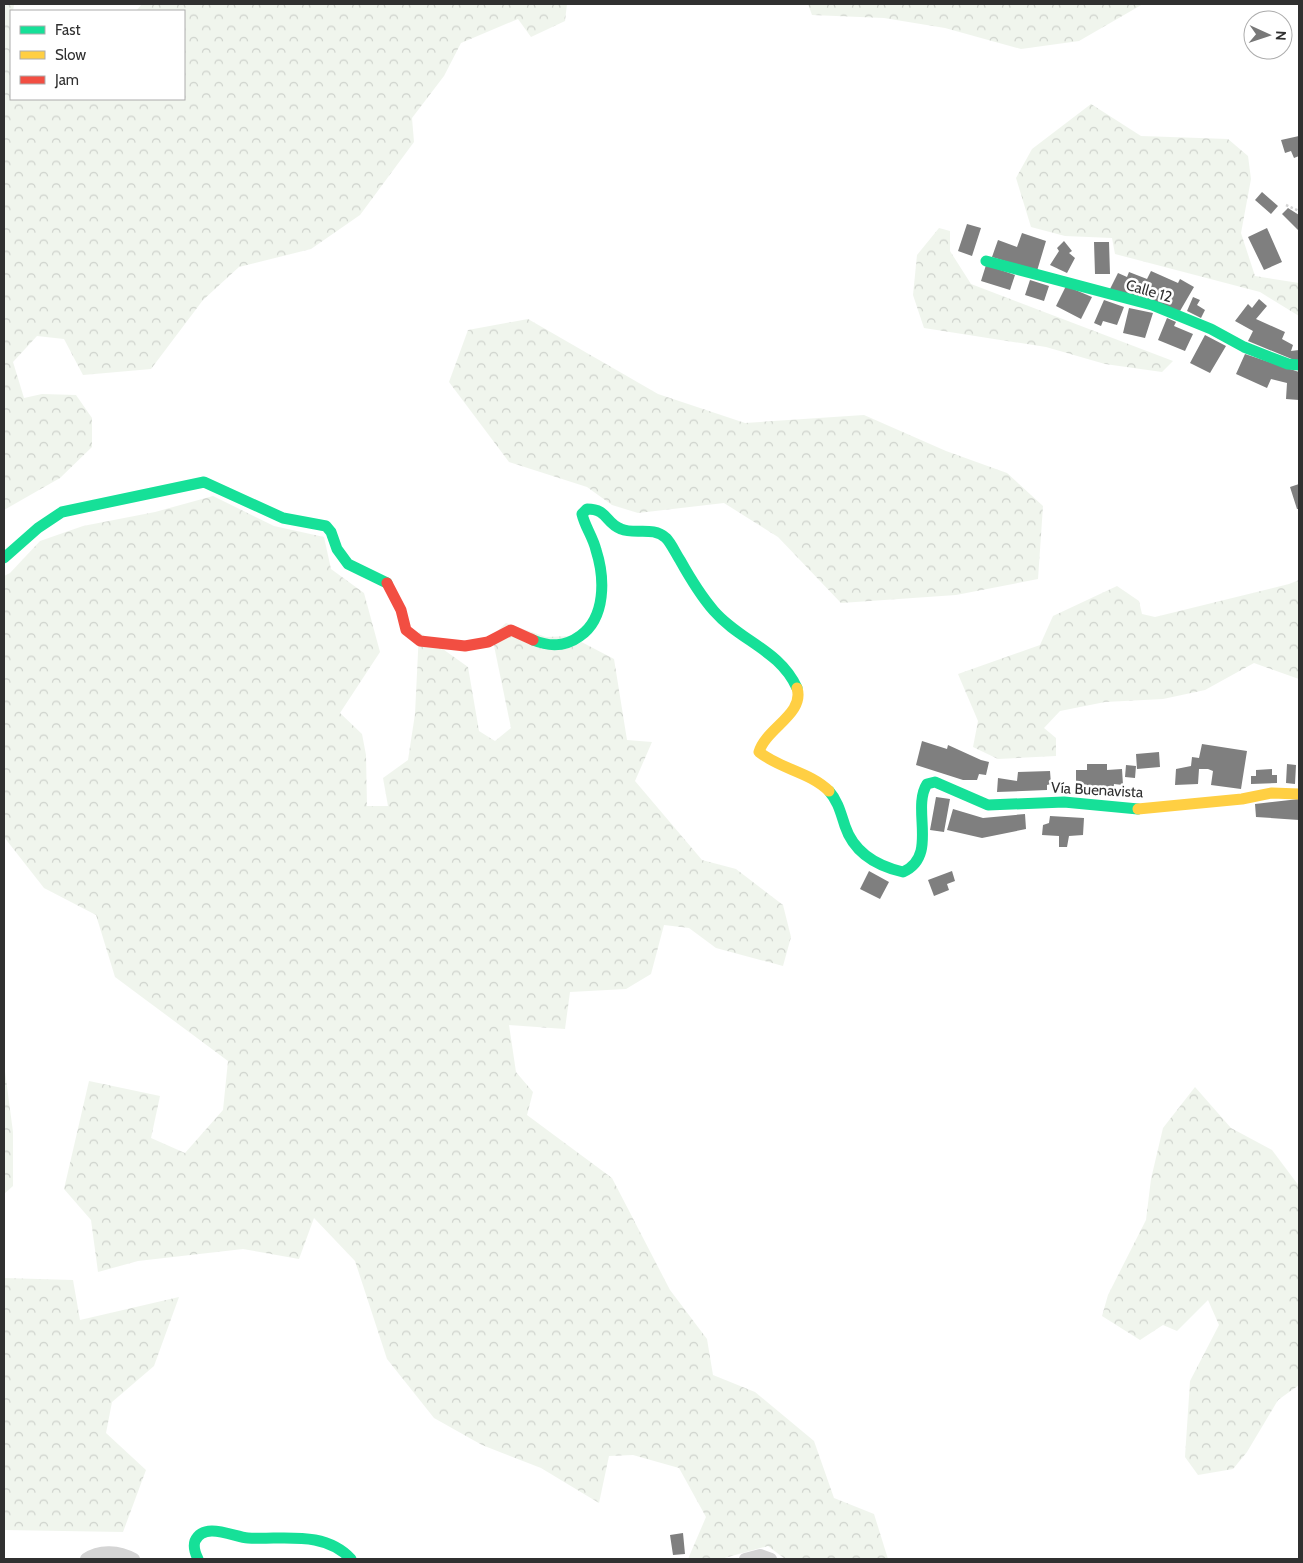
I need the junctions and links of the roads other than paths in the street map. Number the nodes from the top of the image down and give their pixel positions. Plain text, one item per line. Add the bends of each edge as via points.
1 (986, 261) dead end
2 (1299, 365) edge
3 (4, 558) edge
4 (1299, 794) edge
5 (86, 1559) edge
6 (134, 1559) edge
7 (198, 1559) edge
8 (351, 1559) edge
9 (745, 1559) edge
10 (771, 1559) edge

1 - 2 street, Calle 12 via 1152,305 1211,329 1244,347
3 - 4 street, Vía Buenavista via 62,512 204,482 283,518 326,526 348,564 386,582 401,610 406,630 420,641 464,646 488,642 511,630 547,645 568,644 583,636 596,621 602,596 598,555 582,514 595,508 604,512 617,528 645,529 666,538 706,602 736,632 774,655 786,669 798,691 798,702 766,735 760,743 759,752 766,759 805,776 831,794 853,842 872,862 896,872 904,873 915,867 922,847 922,792 927,784 935,782 988,805 1064,802 1133,810 1272,793
5 - 6 street via 106,1552
7 - 8 street via 193,1553 193,1546 198,1536 209,1530 250,1538 310,1538 334,1546
9 - 10 street via 760,1555

